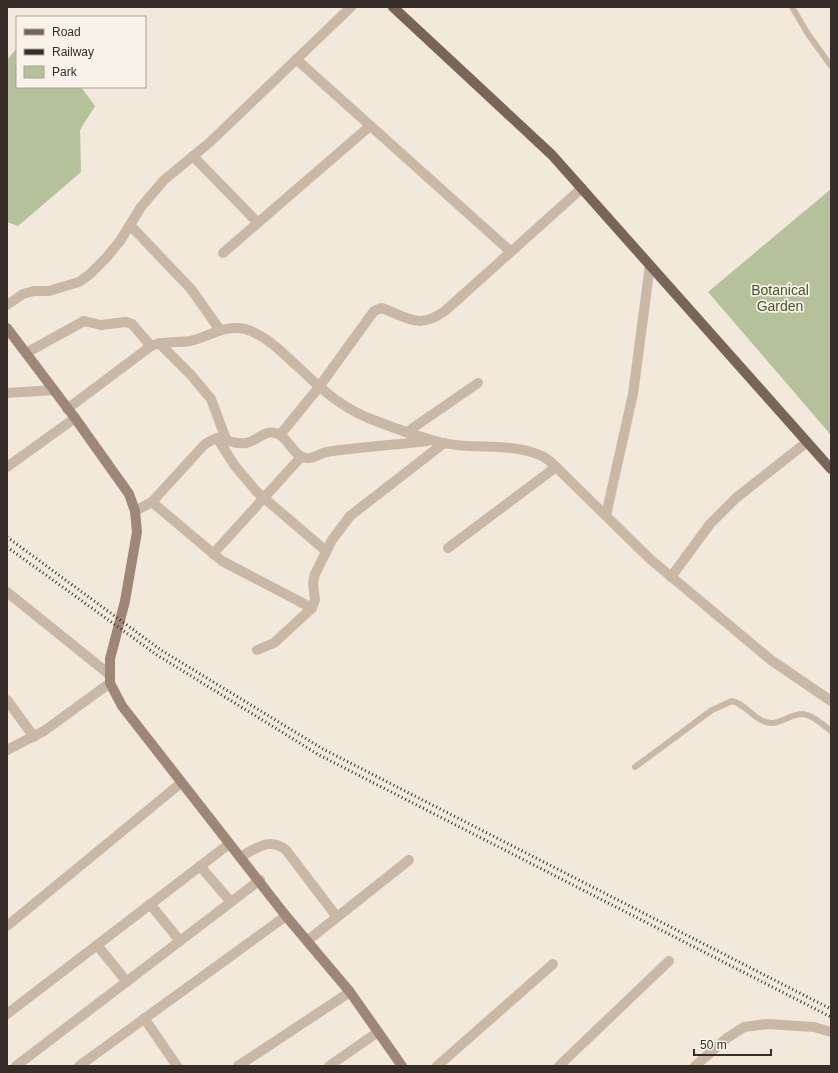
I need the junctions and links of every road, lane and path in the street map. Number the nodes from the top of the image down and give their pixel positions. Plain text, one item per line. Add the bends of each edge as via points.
1 (351, 7) edge
2 (393, 7) edge
3 (792, 7) edge
4 (296, 59) junction
5 (831, 66) edge
6 (370, 126) junction
7 (193, 156) junction
8 (582, 188) junction
9 (258, 223) junction
10 (130, 225) junction
11 (510, 251) junction
12 (223, 253) dead end
13 (650, 265) junction
14 (7, 305) edge
15 (7, 328) edge
16 (220, 330) junction
17 (155, 344) junction
18 (26, 353) junction
19 (478, 383) dead end
20 (320, 387) junction
21 (54, 390) junction
22 (7, 393) edge
23 (68, 408) junction
24 (75, 418) junction
25 (407, 432) junction
26 (280, 435) junction
27 (222, 439) junction
28 (433, 440) junction
29 (807, 442) junction
30 (444, 443) junction
31 (301, 457) junction
32 (556, 467) junction
33 (7, 468) edge
34 (831, 469) edge
35 (264, 498) junction
36 (152, 502) junction
37 (135, 511) junction
38 (606, 516) junction
39 (448, 548) dead end
40 (326, 551) junction
41 (213, 554) junction
42 (671, 577) junction
43 (7, 592) edge
44 (312, 608) junction
45 (257, 650) dead end
46 (110, 679) junction
47 (7, 700) edge
48 (831, 701) edge
49 (831, 731) edge
50 (34, 737) junction
51 (7, 750) edge
52 (635, 767) dead end
53 (181, 784) junction
54 (229, 844) junction
55 (240, 857) junction
56 (409, 860) dead end
57 (200, 866) junction
58 (260, 880) junction
59 (231, 902) junction
60 (150, 904) junction
61 (286, 916) junction
62 (337, 917) junction
63 (7, 926) edge
64 (180, 941) junction
65 (307, 941) junction
66 (97, 945) junction
67 (669, 961) dead end
68 (553, 964) dead end
69 (127, 982) junction
70 (350, 992) junction
71 (7, 1014) edge
72 (144, 1018) junction
73 (378, 1032) junction
74 (831, 1032) edge
75 (16, 1066) edge
76 (79, 1066) edge
77 (177, 1066) edge
78 (238, 1066) edge
79 (329, 1066) edge
80 (402, 1066) edge
81 (437, 1066) edge
82 (559, 1066) edge
83 (695, 1066) edge

1 - 4 street
2 - 8 main road via 552,155
3 - 5 lane
4 - 6 street
4 - 7 street
6 - 9 street
6 - 11 street
7 - 9 street
7 - 10 street via 164,180 141,207
8 - 11 street
8 - 13 main road
9 - 12 street
10 - 14 street via 106,258 78,282 49,291 23,294
10 - 16 street via 191,289
11 - 20 street via 434,319 414,321 382,308 374,311
13 - 29 main road
13 - 38 street via 632,394
15 - 18 main road
16 - 17 street via 189,341
16 - 20 street via 243,328 270,341
17 - 18 street via 132,324 118,322 101,325 84,321
17 - 23 street
17 - 27 street via 191,375 211,399
18 - 21 main road
19 - 25 street
20 - 25 street via 348,409
20 - 26 street
21 - 22 street
21 - 23 main road
23 - 24 main road
24 - 33 street
24 - 37 main road via 128,494
25 - 28 street
26 - 27 street via 267,433 245,444
26 - 31 street
27 - 35 street via 234,466
27 - 36 street via 210,440
28 - 30 street
28 - 31 street via 326,452 309,459
29 - 34 main road
29 - 42 street via 736,498 710,524
30 - 32 street via 529,451 543,456
30 - 40 street via 350,516
31 - 35 street
32 - 38 street
32 - 39 street
35 - 40 street
35 - 41 street
36 - 37 street
36 - 41 street
37 - 46 main road via 137,532 125,601 110,659
38 - 42 street
40 - 44 street via 315,574 315,600
41 - 44 street via 238,571
42 - 48 street via 771,660
43 - 46 street
44 - 45 street via 274,643
46 - 50 street
46 - 53 main road via 122,706
47 - 50 street
49 - 52 lane via 813,718 802,714 775,722 762,721 742,705 732,701 712,710
50 - 51 street
53 - 54 main road
53 - 63 street
54 - 55 main road
54 - 57 street
55 - 58 main road
55 - 62 street via 270,842 279,844
56 - 62 street
57 - 59 street
57 - 60 street
58 - 59 street
58 - 61 main road
59 - 64 street
60 - 64 street
60 - 66 street
61 - 65 main road
61 - 72 street
62 - 65 street
64 - 69 street
65 - 70 main road
66 - 69 street
66 - 71 street
67 - 82 street
68 - 81 street
69 - 75 street
70 - 73 main road
70 - 78 street
72 - 76 street
72 - 77 street
73 - 79 street
73 - 80 main road
74 - 83 street via 814,1027 767,1024 744,1027

